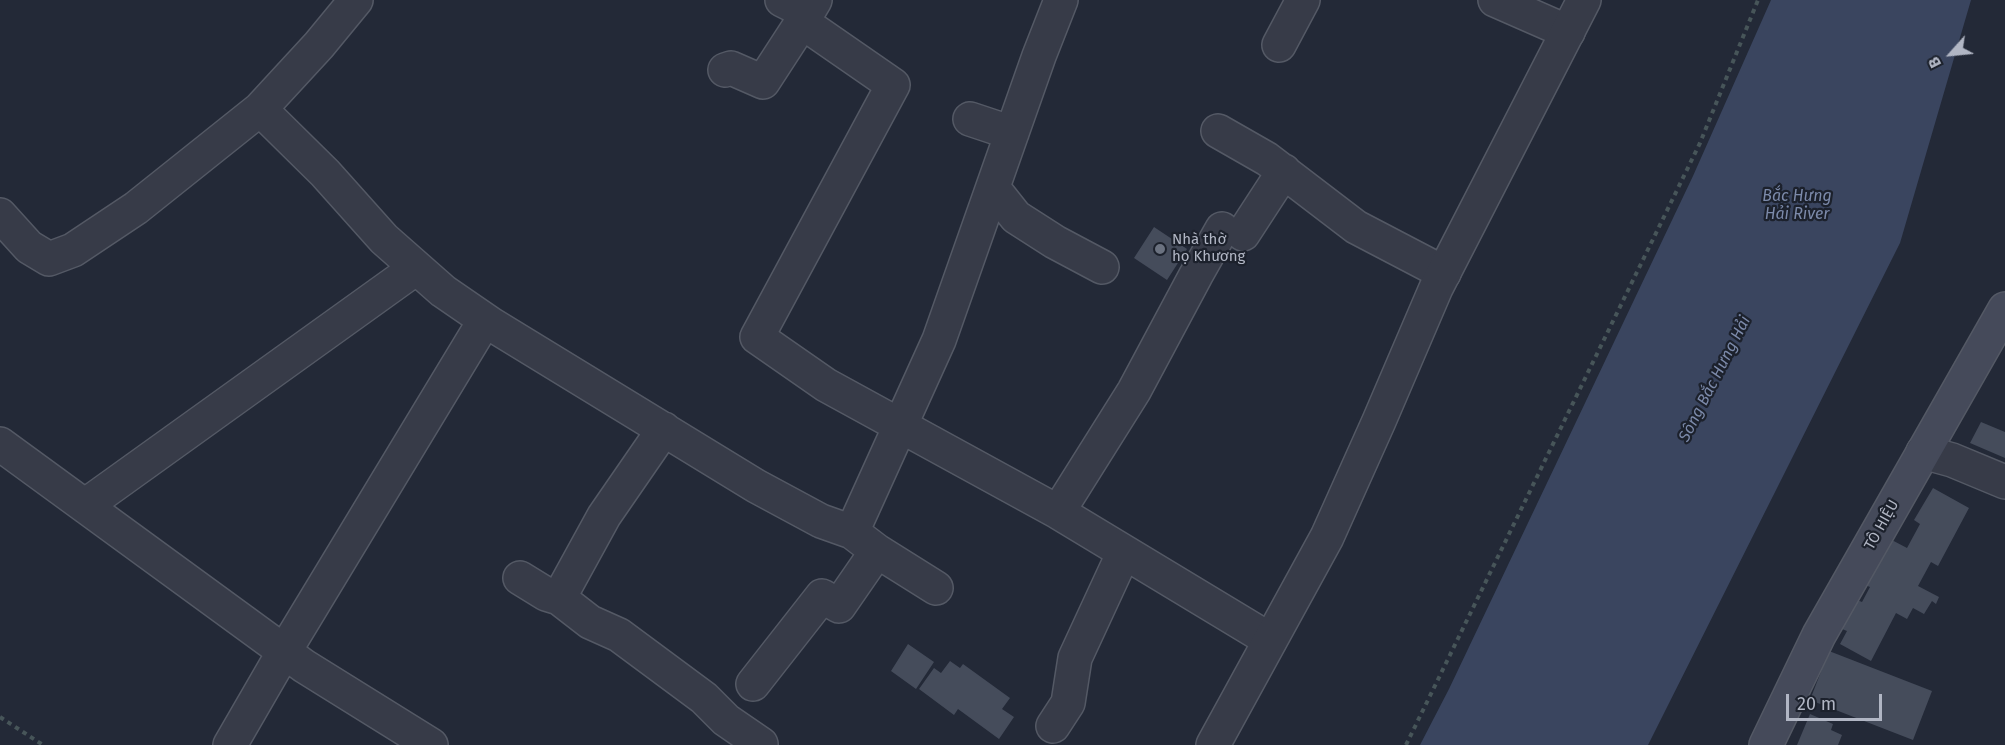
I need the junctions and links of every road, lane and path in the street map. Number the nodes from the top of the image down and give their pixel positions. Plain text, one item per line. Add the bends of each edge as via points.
1 (356, 0) edge
2 (1061, 0) edge
3 (1303, 0) edge
4 (1495, 0) edge
5 (1584, 0) edge
6 (1758, 0) edge
7 (801, 9) edge
8 (1568, 32) junction
9 (1279, 45) dead end
10 (725, 70) dead end
11 (260, 109) junction
12 (970, 119) dead end
13 (1218, 131) dead end
14 (1012, 133) junction
15 (1284, 171) junction
16 (993, 188) junction
17 (0, 215) edge
18 (1102, 267) dead end
19 (416, 268) junction
20 (1444, 273) junction
21 (2005, 309) edge
22 (485, 320) junction
23 (900, 426) junction
24 (664, 429) junction
25 (0, 444) edge
26 (1923, 452) junction
27 (2005, 482) edge
28 (86, 505) junction
29 (1058, 512) junction
30 (865, 542) junction
31 (1124, 552) junction
32 (520, 578) dead end
33 (936, 588) dead end
34 (559, 598) junction
35 (1270, 640) junction
36 (284, 651) junction
37 (753, 684) dead end
38 (0, 717) edge
39 (1053, 726) dead end
40 (761, 744) edge
41 (43, 745) edge
42 (230, 745) edge
43 (431, 745) edge
44 (1213, 745) edge
45 (1406, 745) edge
46 (1766, 745) edge

1 - 11 street
2 - 14 street
3 - 9 street
4 - 8 street
5 - 8 street
6 - 45 path via 1700,144
7 - 10 street via 763,82 731,68
7 - 23 street via 893,85 758,337 826,385
8 - 20 street
11 - 17 street via 136,208 73,250 49,259 29,247
11 - 19 street
12 - 14 street
13 - 15 street
14 - 16 street
15 - 20 street via 1356,227
15 - 29 street via 1196,274 1134,391
16 - 18 street via 1016,217
16 - 23 street via 939,340
19 - 22 street
19 - 28 street
20 - 35 street via 1327,537
21 - 26 main road, TÔ HIỆU
22 - 24 street
22 - 36 street
23 - 29 street
23 - 30 street
24 - 30 street via 756,486
24 - 34 street via 604,516
25 - 28 street
26 - 27 street
26 - 46 main road, TÔ HIỆU via 1819,635
28 - 36 street
29 - 31 street
30 - 33 street
30 - 37 street via 839,606 822,596
31 - 35 street
31 - 39 street via 1075,658 1068,703
32 - 34 street
34 - 40 street via 590,622 619,635
35 - 44 street
36 - 42 street
36 - 43 street
38 - 41 path

